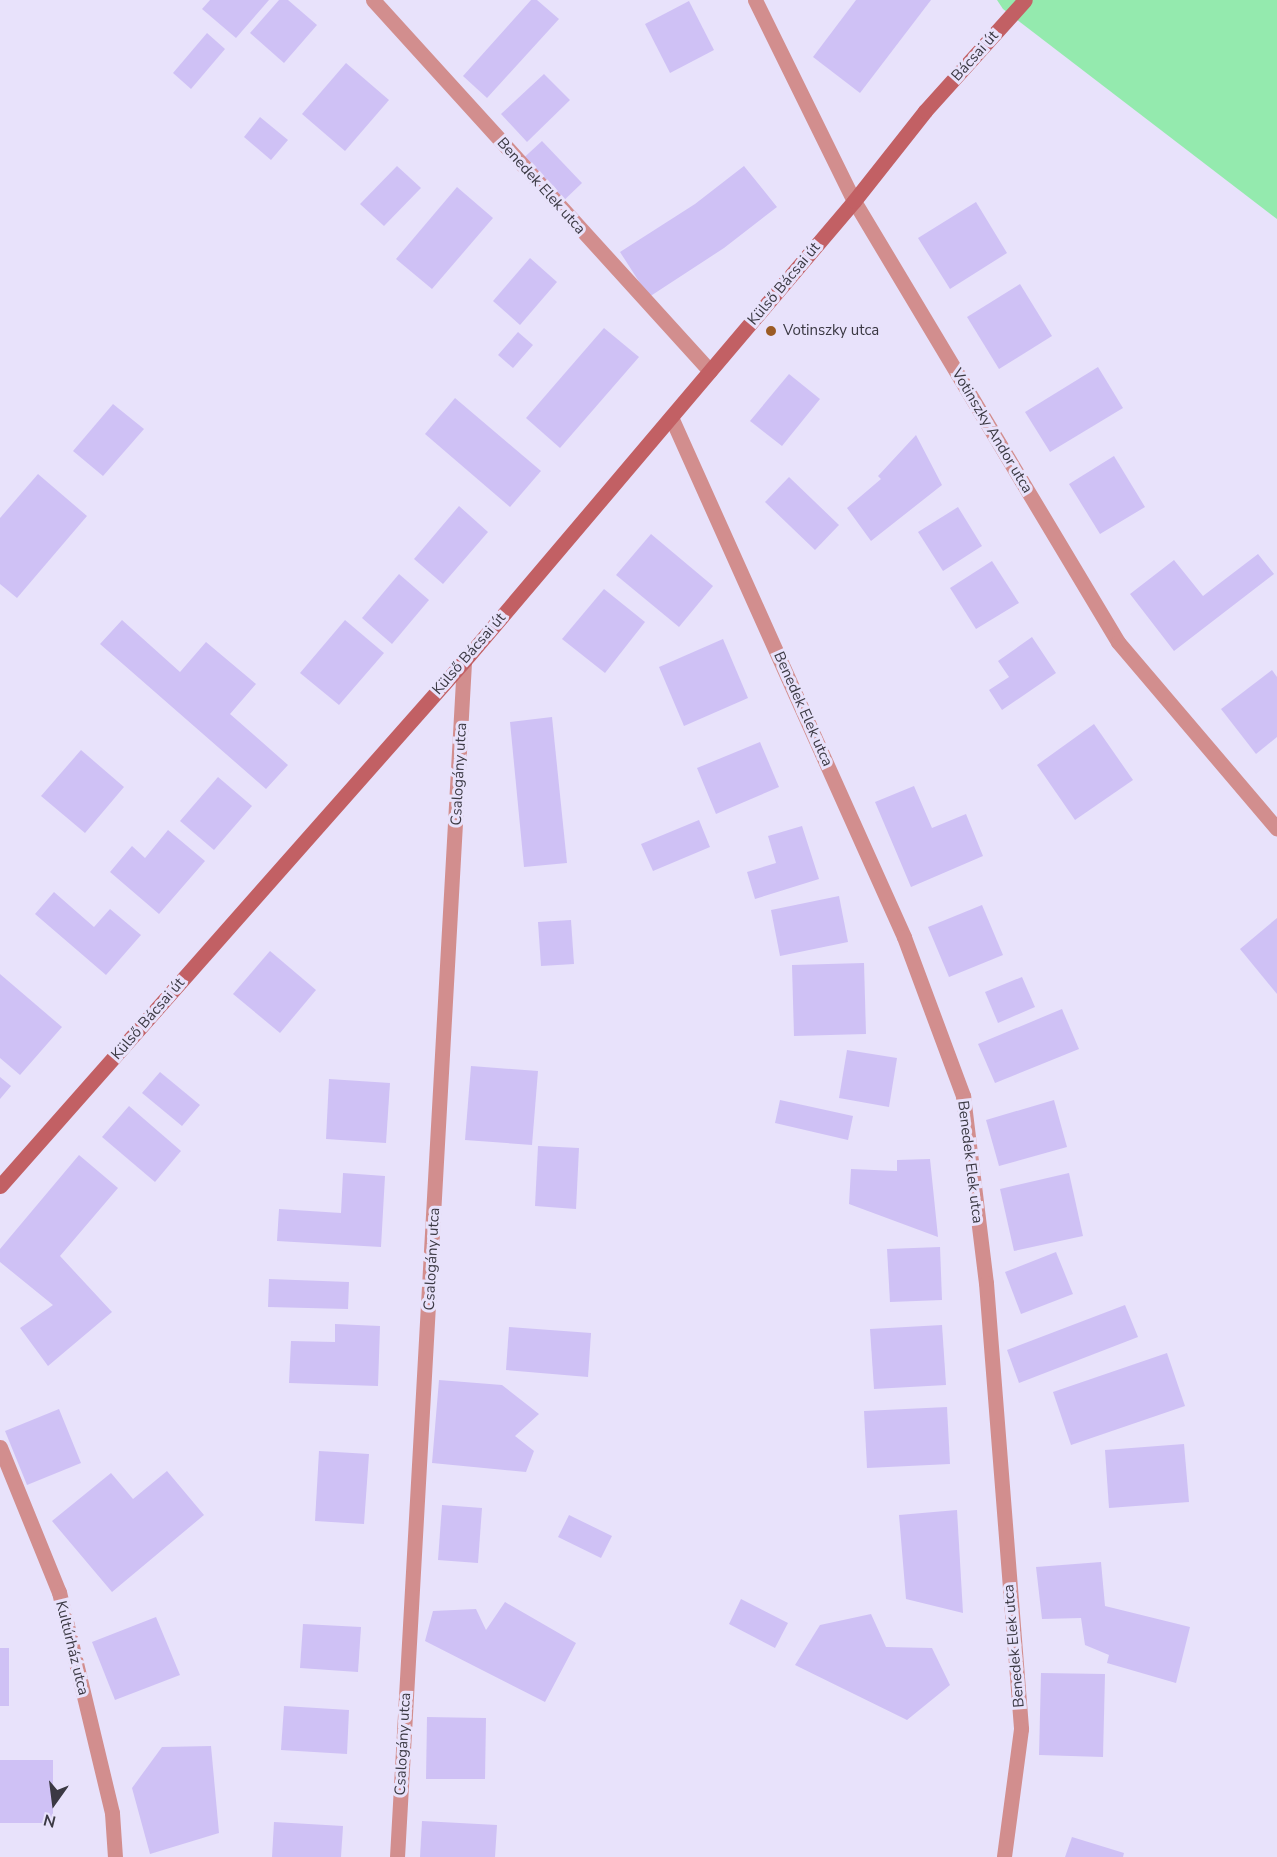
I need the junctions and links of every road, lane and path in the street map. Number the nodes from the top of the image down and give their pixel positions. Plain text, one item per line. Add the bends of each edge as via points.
1 (372, 0) edge
2 (755, 0) edge
3 (1025, 0) edge
4 (925, 111) joint
5 (854, 201) junction
6 (710, 371) junction
7 (671, 417) junction
8 (464, 661) junction
9 (1277, 829) edge
10 (0, 1186) edge
11 (0, 1447) edge
12 (115, 1857) edge
13 (397, 1857) edge
14 (1004, 1857) edge

1 - 6 street, Benedek Elek utca
2 - 5 street, Votinszky Andor utca
3 - 4 main road, Bácsai út
4 - 5 main road, Külső Bácsai út
5 - 6 main road, Külső Bácsai út
5 - 9 street, Votinszky Andor utca via 1118,642
6 - 7 main road, Külső Bácsai út
7 - 8 main road, Külső Bácsai út
7 - 14 street, Benedek Elek utca via 904,936 963,1096 986,1283 1021,1729
8 - 10 main road, Külső Bácsai út
8 - 13 street, Csalogány utca
11 - 12 street, Kultúrház utca via 59,1592 112,1813

